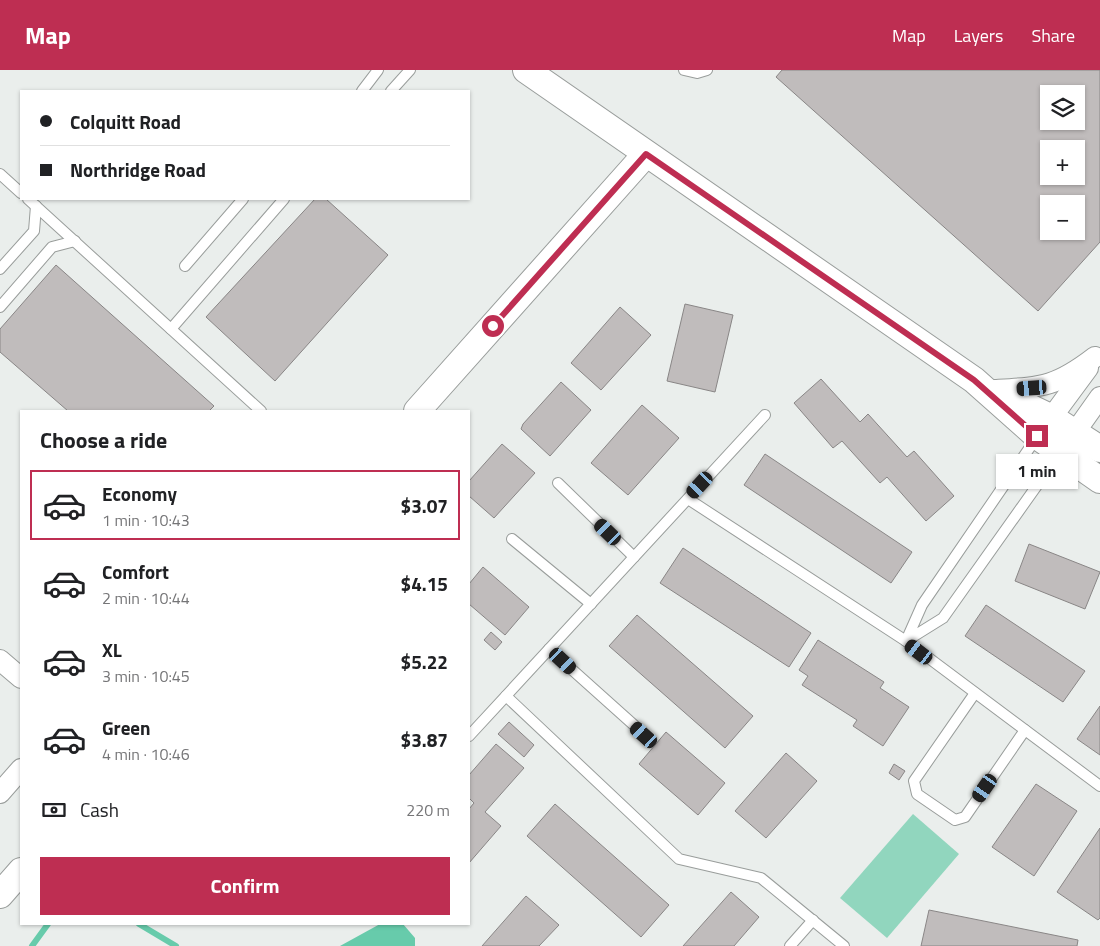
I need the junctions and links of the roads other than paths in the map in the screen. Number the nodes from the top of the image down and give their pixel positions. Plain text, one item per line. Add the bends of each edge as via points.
1 (378, 70) edge
2 (410, 70) edge
3 (526, 70) edge
4 (684, 70) edge
5 (707, 70) edge
6 (363, 90) edge
7 (392, 90) edge
8 (646, 154) junction
9 (0, 174) edge
10 (20, 192) edge
11 (29, 200) edge
12 (242, 200) edge
13 (283, 200) edge
14 (36, 206) junction
15 (75, 242) junction
16 (185, 266) dead end
17 (0, 269) edge
18 (0, 307) edge
19 (171, 329) junction
20 (1098, 353) edge
21 (984, 385) junction
22 (1100, 398) edge
23 (260, 410) edge
24 (418, 410) edge
25 (765, 415) dead end
26 (1045, 427) junction
27 (1068, 442) junction
28 (1100, 449) edge
29 (1100, 480) edge
30 (558, 483) dead end
31 (688, 499) junction
32 (512, 539) dead end
33 (634, 557) junction
34 (591, 604) junction
35 (906, 641) junction
36 (549, 648) junction
37 (0, 660) edge
38 (20, 677) edge
39 (975, 693) junction
40 (506, 696) junction
41 (1025, 730) junction
42 (470, 735) edge
43 (644, 735) dead end
44 (20, 770) edge
45 (1100, 786) edge
46 (0, 793) edge
47 (20, 872) edge
48 (0, 895) edge
49 (813, 920) junction
50 (790, 946) edge
51 (844, 946) edge

1 - 6 lane
2 - 7 lane
3 - 8 street
4 - 5 lane via 697,73
8 - 21 street
8 - 24 street
9 - 10 lane
11 - 14 lane
12 - 16 lane
13 - 19 lane
14 - 15 lane
14 - 17 lane via 34,231
15 - 18 lane via 52,247
15 - 19 lane
19 - 23 lane
20 - 21 street via 1073,374 1056,383 1032,388
20 - 26 street
21 - 26 street
22 - 27 street
25 - 31 lane
26 - 27 street
26 - 35 lane via 922,605
27 - 28 street
27 - 29 street
27 - 35 lane via 943,618
30 - 33 lane
31 - 33 lane
31 - 35 lane
32 - 34 lane
33 - 34 lane
34 - 36 lane
35 - 39 lane
36 - 40 lane
36 - 43 lane
37 - 38 street
39 - 41 lane
39 - 41 lane via 914,781 917,794 955,820 965,816
40 - 42 lane
40 - 49 lane via 679,859 761,878
41 - 45 lane
44 - 46 street
47 - 48 street
49 - 50 lane
49 - 51 lane

